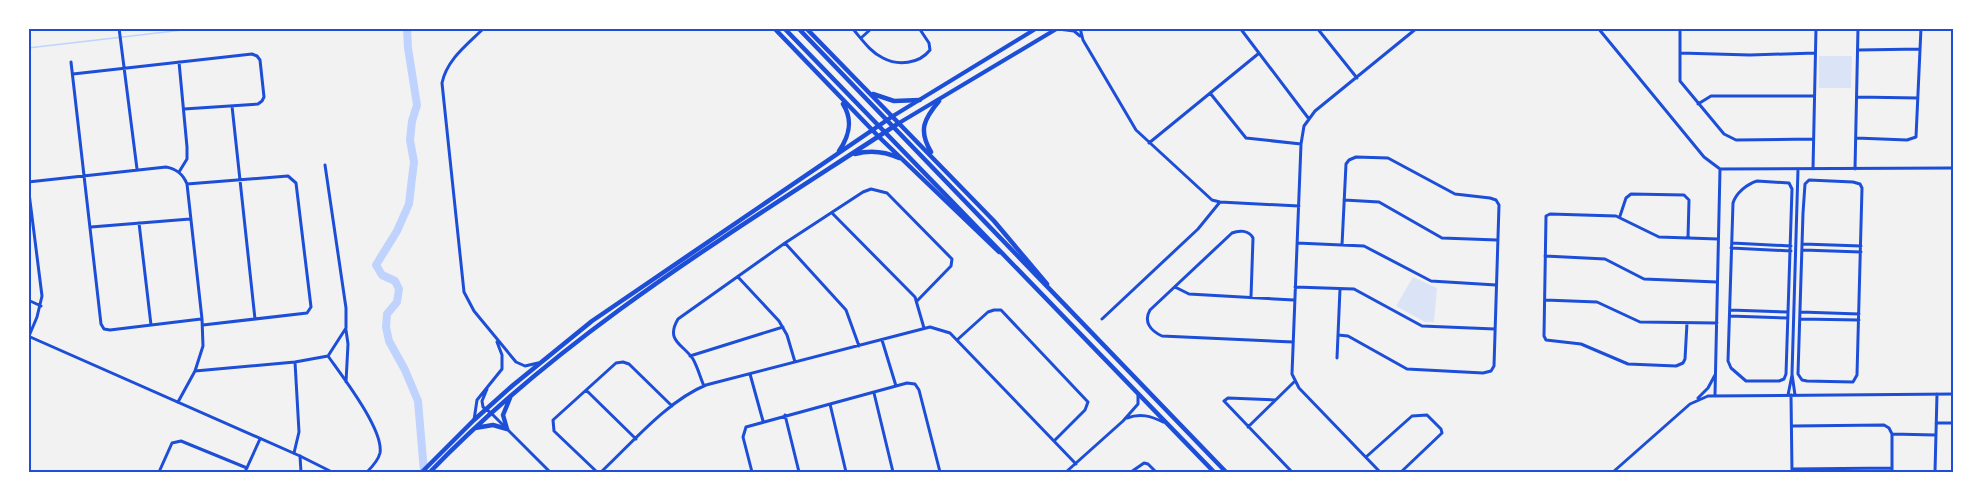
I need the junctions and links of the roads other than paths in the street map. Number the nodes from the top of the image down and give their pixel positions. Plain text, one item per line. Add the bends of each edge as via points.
1 (484, 28) edge
2 (774, 28) edge
3 (784, 28) edge
4 (798, 28) edge
5 (806, 28) edge
6 (852, 28) edge
7 (872, 28) edge
8 (919, 28) edge
9 (1037, 28) edge
10 (1080, 28) edge
11 (1240, 28) edge
12 (1417, 28) edge
13 (1598, 28) edge
14 (1680, 28) edge
15 (1816, 28) edge
16 (1858, 28) edge
17 (1921, 28) edge
18 (1057, 29) edge
19 (1318, 29) edge
20 (119, 30) edge
21 (861, 38) junction
22 (1083, 40) junction
23 (1920, 49) junction
24 (1858, 51) junction
25 (1680, 53) junction
26 (1815, 53) junction
27 (1258, 54) junction
28 (71, 62) dead end
29 (179, 62) junction
30 (124, 69) junction
31 (73, 74) junction
32 (1357, 78) junction
33 (834, 91) junction
34 (870, 93) junction
35 (1210, 93) junction
36 (1814, 96) junction
37 (1857, 97) junction
38 (1918, 98) junction
39 (920, 100) junction
40 (939, 101) junction
41 (1698, 104) junction
42 (232, 106) junction
43 (184, 109) junction
44 (893, 116) junction
45 (1309, 119) junction
46 (899, 123) junction
47 (872, 130) junction
48 (879, 137) junction
49 (1856, 138) junction
50 (1813, 139) junction
51 (1149, 143) junction
52 (1301, 144) junction
53 (851, 155) junction
54 (836, 156) junction
55 (934, 159) junction
56 (904, 161) junction
57 (325, 165) dead end
58 (1953, 168) edge
59 (137, 169) junction
60 (1720, 169) junction
61 (1798, 169) junction
62 (1813, 169) junction
63 (1855, 169) junction
64 (179, 172) junction
65 (84, 176) junction
66 (240, 178) junction
67 (28, 184) edge
68 (187, 184) junction
69 (1344, 200) junction
70 (1220, 202) junction
71 (1299, 206) junction
72 (1792, 212) junction
73 (832, 213) junction
74 (1797, 213) junction
75 (1803, 213) junction
76 (1620, 217) junction
77 (190, 219) junction
78 (140, 223) junction
79 (91, 227) junction
80 (35, 236) junction
81 (28, 237) edge
82 (1688, 238) junction
83 (1718, 239) junction
84 (1497, 240) junction
85 (785, 243) junction
86 (1297, 243) junction
87 (1803, 244) junction
88 (1342, 245) junction
89 (1732, 245) junction
90 (1791, 246) junction
91 (1861, 246) junction
92 (1803, 250) junction
93 (1791, 251) junction
94 (1861, 252) junction
95 (1545, 256) junction
96 (1012, 263) junction
97 (738, 277) junction
98 (1790, 281) junction
99 (1801, 281) junction
100 (1717, 282) junction
101 (1795, 282) junction
102 (1496, 285) junction
103 (1175, 287) junction
104 (1295, 287) junction
105 (1340, 289) junction
106 (1251, 297) junction
107 (28, 300) edge
108 (1295, 300) junction
109 (1545, 300) junction
110 (917, 301) junction
111 (1063, 302) junction
112 (40, 306) junction
113 (1730, 310) junction
114 (1788, 312) junction
115 (1801, 312) junction
116 (1859, 314) junction
117 (1730, 316) junction
118 (1788, 318) junction
119 (202, 319) junction
120 (255, 319) junction
121 (1102, 319) dead end
122 (1800, 319) junction
123 (1859, 320) junction
124 (1687, 323) junction
125 (1717, 323) junction
126 (151, 325) junction
127 (203, 325) junction
128 (783, 327) junction
129 (346, 328) junction
130 (924, 328) junction
131 (1495, 329) junction
132 (1338, 335) junction
133 (29, 336) edge
134 (496, 337) junction
135 (882, 340) junction
136 (957, 340) junction
137 (1293, 342) junction
138 (859, 346) junction
139 (1787, 350) junction
140 (1793, 350) junction
141 (1799, 350) junction
142 (328, 356) junction
143 (690, 356) junction
144 (1337, 358) dead end
145 (541, 361) junction
146 (295, 362) junction
147 (795, 362) junction
148 (195, 371) junction
149 (750, 374) junction
150 (1716, 374) junction
151 (346, 382) junction
152 (1295, 382) junction
153 (704, 386) junction
154 (896, 386) junction
155 (487, 389) junction
156 (586, 390) junction
157 (1137, 392) junction
158 (513, 393) junction
159 (874, 393) junction
160 (1937, 394) junction
161 (1953, 394) edge
162 (1791, 395) junction
163 (1715, 396) junction
164 (1275, 400) junction
165 (1697, 400) junction
166 (178, 402) junction
167 (830, 404) junction
168 (672, 406) junction
169 (486, 410) junction
170 (492, 413) junction
171 (785, 415) junction
172 (474, 420) junction
173 (763, 421) junction
174 (1123, 421) junction
175 (1166, 423) junction
176 (1936, 423) junction
177 (1953, 423) edge
178 (1792, 426) junction
179 (1248, 427) junction
180 (474, 428) junction
181 (507, 429) junction
182 (1892, 434) junction
183 (1935, 435) junction
184 (260, 439) junction
185 (636, 440) junction
186 (1054, 441) junction
187 (448, 450) junction
188 (294, 453) junction
189 (300, 456) junction
190 (1366, 457) junction
191 (1076, 464) junction
192 (246, 470) edge
193 (1892, 470) edge
194 (1792, 471) edge
195 (159, 472) edge
196 (301, 472) edge
197 (332, 472) edge
198 (367, 472) edge
199 (422, 472) edge
200 (430, 472) edge
201 (550, 472) edge
202 (599, 472) edge
203 (752, 472) edge
204 (799, 472) edge
205 (846, 472) edge
206 (893, 472) edge
207 (940, 472) edge
208 (1066, 472) edge
209 (1131, 472) edge
210 (1156, 472) edge
211 (1214, 472) edge
212 (1226, 472) edge
213 (1292, 472) edge
214 (1380, 472) edge
215 (1401, 472) edge
216 (1612, 472) edge
217 (1935, 472) edge

1 - 134 street via 454,58 444,74 442,92 464,292 468,303
2 - 33 main road
3 - 96 main road
4 - 111 main road
5 - 34 main road
6 - 21 street
7 - 21 street
8 - 21 street via 930,50 915,62 882,58
9 - 39 main road
10 - 22 street
11 - 27 street
12 - 32 street
13 - 60 street via 1704,157
14 - 25 street
15 - 26 street
16 - 24 street
17 - 23 street
18 - 22 street via 1074,31
18 - 40 main road
19 - 32 street
20 - 30 street
22 - 51 street via 1136,130
23 - 24 street
23 - 38 street
24 - 37 street
25 - 26 street
25 - 41 street via 1680,81
26 - 36 street
27 - 35 street
27 - 45 street
28 - 31 street
29 - 30 street
29 - 42 street via 257,56 262,101
29 - 43 street
30 - 31 street
30 - 59 street
31 - 65 street
32 - 45 street
33 - 47 main road
33 - 54 main road via 850,123 846,141
34 - 39 main road via 894,101
34 - 44 main road
35 - 51 street
35 - 52 street via 1246,138
36 - 41 street via 1711,96
36 - 50 street
37 - 38 street
37 - 49 street
38 - 49 street via 1914,138
39 - 44 main road
40 - 46 main road
40 - 55 main road via 923,127
41 - 50 street via 1719,130 1736,140
42 - 43 street
42 - 66 street
43 - 64 street via 187,159
44 - 46 main road
44 - 47 main road
45 - 52 street
46 - 48 main road
46 - 55 main road
47 - 48 main road
47 - 54 main road
48 - 53 main road
48 - 56 main road
49 - 63 street
50 - 62 street
51 - 70 street via 1212,200
52 - 71 street
53 - 56 main road via 879,151
53 - 158 main road via 616,312
54 - 145 main road via 592,321
55 - 111 main road via 994,221
56 - 96 main road
57 - 129 street
58 - 63 street
59 - 64 street via 166,167
59 - 65 street
60 - 61 street
60 - 83 street
61 - 62 street
61 - 74 street
62 - 63 street
64 - 68 street
65 - 67 street
65 - 79 street
66 - 68 street
66 - 120 street
66 - 120 street via 288,176 296,183 311,307 307,313
67 - 80 street
68 - 77 street
69 - 84 street via 1378,202 1442,238
69 - 84 street via 1348,160 1388,158 1458,195 1496,200
69 - 88 street
70 - 71 street
70 - 121 street via 1198,229
71 - 86 street
72 - 74 street
72 - 89 street via 1791,184 1750,184 1733,201
72 - 90 street
73 - 85 street
73 - 110 street
73 - 110 street via 863,192 883,191 952,259 951,266
74 - 75 street
74 - 101 street
75 - 87 street
75 - 91 street via 1807,182 1860,184
76 - 82 street via 1655,236
76 - 82 street via 1631,194 1684,195 1689,200
76 - 95 street via 1547,215
77 - 78 street
77 - 119 street
78 - 79 street
78 - 126 street
79 - 126 street via 104,329
80 - 81 street
80 - 112 street
82 - 83 street
83 - 100 street
84 - 102 street
85 - 97 street
85 - 138 street via 846,310
86 - 88 street
86 - 104 street
87 - 91 street
87 - 92 street
88 - 102 street via 1369,247 1433,282
89 - 90 street
89 - 93 street
89 - 113 street
90 - 93 street
91 - 94 street
92 - 94 street
92 - 99 street
93 - 98 street
94 - 116 street
95 - 100 street via 1605,259 1644,279
95 - 109 street
96 - 157 main road
97 - 128 street
97 - 143 street via 674,326 677,343
98 - 101 street
98 - 114 street
99 - 101 street
99 - 115 street
100 - 125 street
101 - 140 street
102 - 131 street
103 - 106 street via 1189,294
103 - 106 street via 1232,233 1242,231 1253,238
103 - 137 street via 1148,314 1148,324 1162,336
104 - 105 street
104 - 108 street
105 - 131 street via 1357,290 1422,326
105 - 132 street
106 - 108 street
107 - 112 street
108 - 137 street
109 - 124 street via 1597,302 1640,322
109 - 124 street via 1546,340 1581,344 1628,364 1680,365 1686,354
110 - 130 street
111 - 212 main road
112 - 133 street
113 - 114 street
113 - 117 street
114 - 118 street
115 - 116 street
115 - 122 street
116 - 123 street
117 - 118 street
117 - 139 street via 1729,364 1743,380 1784,379
118 - 139 street
119 - 126 street
119 - 127 street
120 - 127 street
122 - 123 street
122 - 141 street
123 - 141 street via 1857,375 1853,382 1802,380 1798,374
124 - 125 street
125 - 150 street
127 - 148 street via 203,346
128 - 143 street
128 - 147 street
129 - 142 street
129 - 151 street
130 - 135 street
130 - 136 street via 945,330
131 - 132 street via 1494,366 1483,373 1407,369 1348,336
132 - 144 street
133 - 166 street
134 - 145 street via 522,366
134 - 155 street via 502,369
135 - 138 street
135 - 154 street
136 - 186 street
136 - 186 street via 991,310 1001,310 1009,318 1088,402
137 - 152 street via 1291,367
138 - 147 street
139 - 140 street
140 - 141 street
140 - 162 street
142 - 146 street
142 - 151 street
143 - 153 street
145 - 169 main road
146 - 148 street
146 - 188 street via 299,432
147 - 149 street
148 - 166 street
149 - 153 street
149 - 173 street
150 - 163 street
150 - 165 street
151 - 198 street via 379,438 380,453
152 - 164 street
152 - 190 street
153 - 168 street
154 - 159 street
154 - 207 street via 915,384 919,390
155 - 169 street via 482,401
155 - 172 street via 477,400
156 - 168 street via 616,363 623,362
156 - 185 street
156 - 202 street via 552,425
157 - 174 street via 1138,404
157 - 175 main road
158 - 170 main road
158 - 181 main road via 503,415
159 - 167 street
159 - 206 street
160 - 161 street
160 - 162 street
160 - 176 street
162 - 163 street
162 - 178 street
163 - 165 street
164 - 179 street
164 - 179 street via 1225,399
165 - 216 street
166 - 184 street
167 - 171 street
167 - 205 street
168 - 185 street
169 - 170 street
169 - 172 main road
170 - 180 main road
170 - 181 street
171 - 173 street
171 - 204 street
172 - 187 main road
173 - 203 street via 743,432
174 - 175 street via 1142,415
174 - 191 street
175 - 211 main road
176 - 177 street
176 - 183 street
178 - 182 street via 1884,425
178 - 194 street
179 - 213 street
180 - 181 main road via 493,424
180 - 187 main road
181 - 201 street
182 - 183 street
182 - 193 street
183 - 217 street
184 - 188 street
184 - 192 street
185 - 202 street
186 - 191 street
187 - 199 main road
187 - 200 main road
188 - 189 street
189 - 196 street
189 - 197 street
190 - 214 street
190 - 215 street via 1412,416 1427,415 1442,433
191 - 208 street
192 - 195 street via 176,441
193 - 194 street
209 - 210 street via 1144,463

